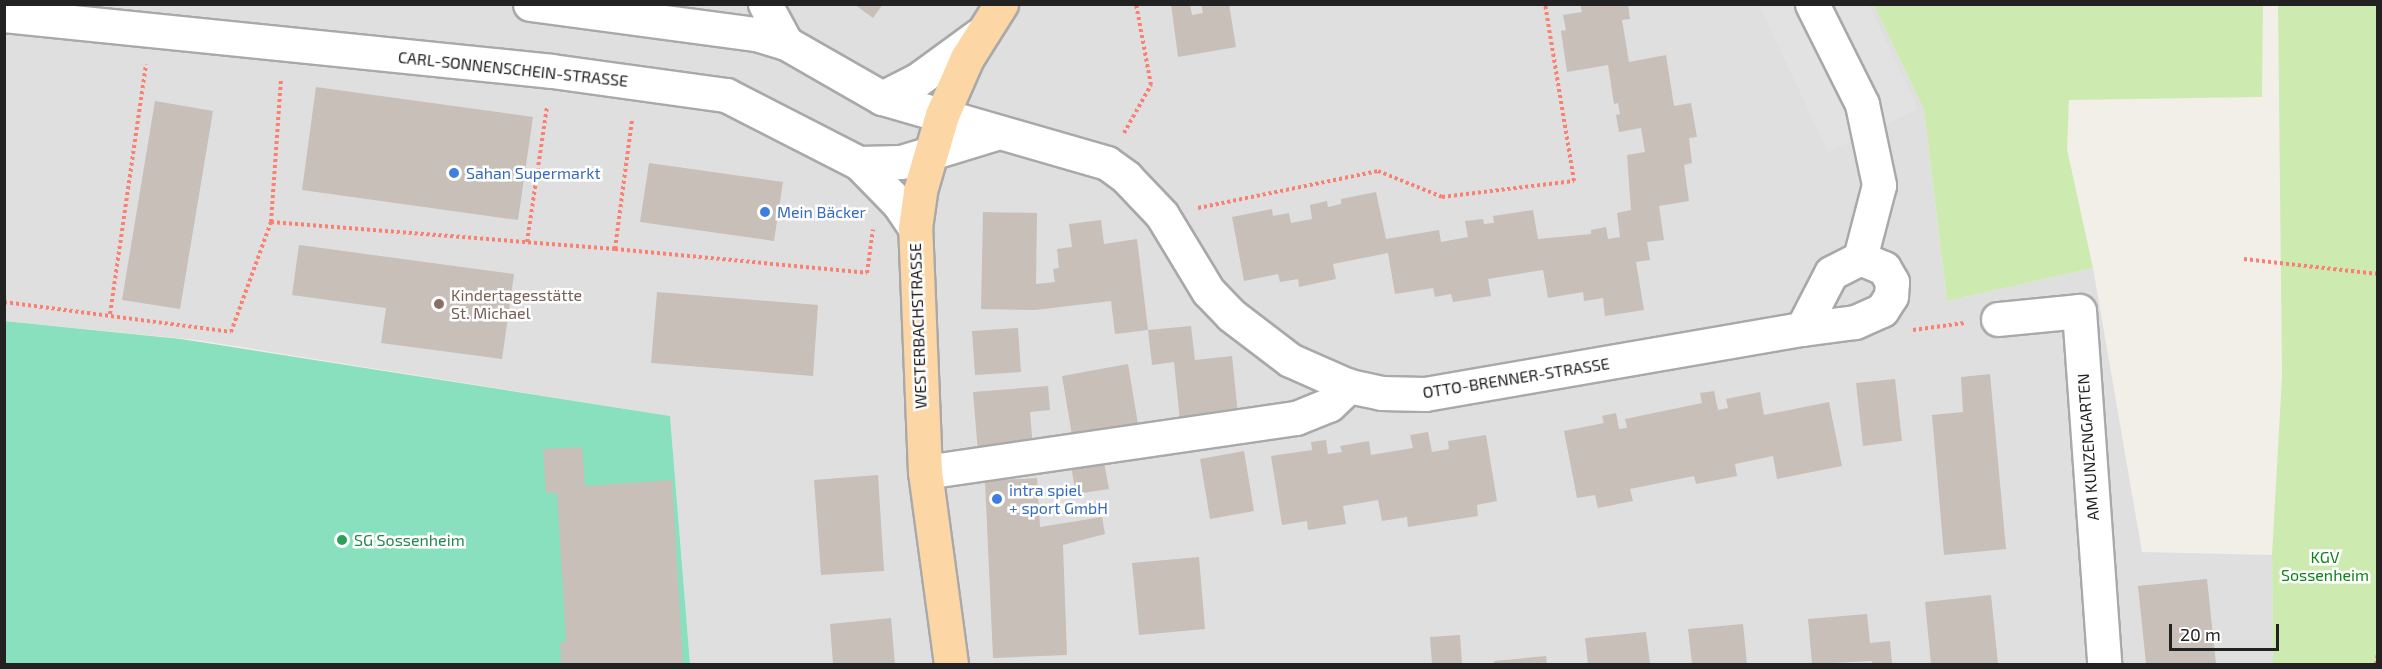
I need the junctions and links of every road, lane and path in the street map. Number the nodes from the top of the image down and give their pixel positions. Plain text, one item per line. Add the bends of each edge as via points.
1 (123, 4) edge
2 (530, 4) edge
3 (765, 4) edge
4 (1001, 4) edge
5 (1136, 4) edge
6 (1545, 4) edge
7 (1812, 4) edge
8 (658, 11) edge
9 (18, 12) edge
10 (152, 31) junction
11 (979, 35) junction
12 (786, 43) junction
13 (283, 45) junction
14 (552, 71) junction
15 (637, 83) junction
16 (882, 98) junction
17 (942, 115) junction
18 (1003, 131) junction
19 (930, 155) junction
20 (859, 163) junction
21 (1107, 163) junction
22 (1162, 215) junction
23 (271, 222) junction
24 (915, 228) junction
25 (527, 242) junction
26 (615, 249) junction
27 (1860, 258) junction
28 (2244, 259) dead end
29 (2378, 274) edge
30 (4, 302) edge
31 (110, 314) junction
32 (1870, 317) junction
33 (1998, 319) joint
34 (1802, 329) junction
35 (1349, 386) junction
36 (925, 472) junction
37 (2378, 654) edge
38 (951, 664) edge
39 (2104, 664) edge
40 (2376, 664) edge

1 - 10 street
2 - 8 street
3 - 12 street
4 - 11 main road, WESTERBACHSTRASSE
5 - 21 path via 1151,85
6 - 22 path via 1574,181 1442,197 1378,171
7 - 27 street via 1862,104 1879,185
8 - 12 street
9 - 10 street, CARL-SONNENSCHEIN-STRASSE
10 - 13 street, CARL-SONNENSCHEIN-STRASSE
10 - 31 path
11 - 16 street via 916,81
11 - 17 main road, WESTERBACHSTRASSE
12 - 16 street
13 - 14 street, CARL-SONNENSCHEIN-STRASSE
13 - 23 path
14 - 15 street, CARL-SONNENSCHEIN-STRASSE
14 - 25 path
15 - 20 street, CARL-SONNENSCHEIN-STRASSE via 726,95
15 - 26 path
16 - 17 street
16 - 19 street via 917,134
17 - 18 street, OTTO-BRENNER-STRASSE
17 - 19 main road, WESTERBACHSTRASSE
18 - 19 street, OTTO-BRENNER-STRASSE via 963,140
18 - 21 street, OTTO-BRENNER-STRASSE
19 - 20 street, CARL-SONNENSCHEIN-STRASSE via 901,162
19 - 24 main road, WESTERBACHSTRASSE
20 - 24 street, CARL-SONNENSCHEIN-STRASSE via 899,204
21 - 22 street, OTTO-BRENNER-STRASSE
22 - 35 street, OTTO-BRENNER-STRASSE via 1208,291 1231,315 1290,360
23 - 25 path
23 - 31 path via 231,332
24 - 26 path via 874,227 867,273
24 - 36 main road, WESTERBACHSTRASSE
25 - 26 path
27 - 32 street via 1884,268 1892,282 1891,296 1882,310
27 - 34 street via 1832,273
28 - 29 path
30 - 31 path
32 - 33 path via 1907,330
32 - 34 street, OTTO-BRENNER-STRASSE
33 - 39 street, AM KUNZENGARTEN via 2079,311
34 - 35 street, OTTO-BRENNER-STRASSE via 1425,394 1381,393
35 - 36 street via 1329,405 1296,418
36 - 38 main road, WESTERBACHSTRASSE
37 - 40 path

